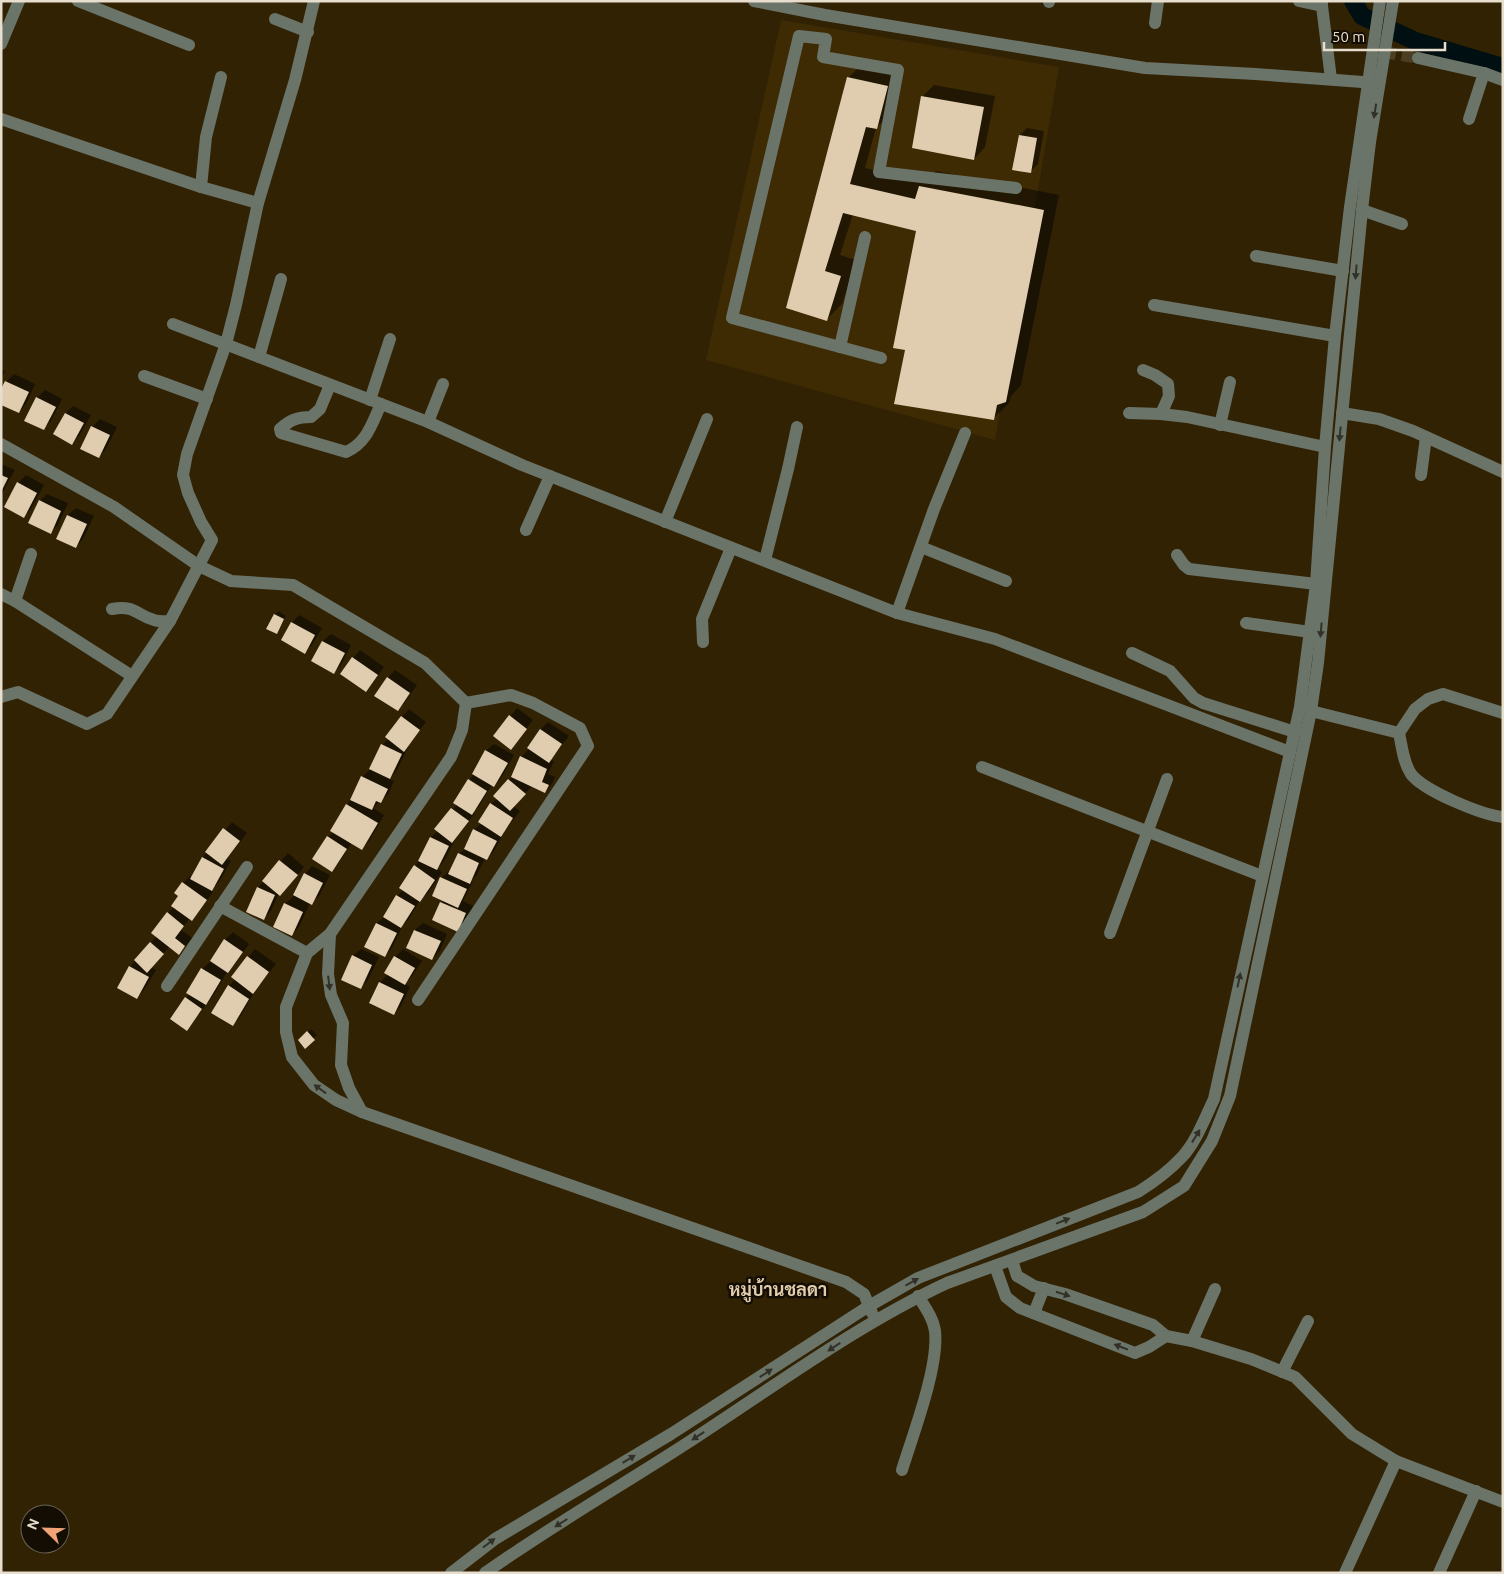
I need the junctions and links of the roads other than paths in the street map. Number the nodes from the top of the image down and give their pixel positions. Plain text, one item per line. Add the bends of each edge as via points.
1 (19, 1) edge
2 (78, 1) edge
3 (314, 1) edge
4 (754, 1) edge
5 (1158, 1) edge
6 (1299, 1) edge
7 (1392, 1) edge
8 (1380, 2) edge
9 (1322, 3) edge
10 (825, 15) junction
11 (275, 18) dead end
12 (1155, 23) dead end
13 (308, 32) junction
14 (819, 38) junction
15 (1, 44) edge
16 (189, 46) dead end
17 (1381, 50) junction
18 (1418, 58) tunnel mouth
19 (1484, 73) junction
20 (222, 76) dead end
21 (1331, 79) junction
22 (1503, 80) edge
23 (1374, 82) junction
24 (1, 119) edge
25 (1469, 119) dead end
26 (201, 186) junction
27 (1016, 188) dead end
28 (258, 203) junction
29 (1362, 210) junction
30 (1402, 224) dead end
31 (864, 237) dead end
32 (1256, 256) dead end
33 (1343, 271) junction
34 (281, 279) dead end
35 (1154, 305) dead end
36 (173, 324) dead end
37 (1335, 336) junction
38 (390, 339) dead end
39 (226, 344) junction
40 (840, 347) junction
41 (259, 357) junction
42 (881, 358) dead end
43 (1143, 370) dead end
44 (144, 376) dead end
45 (1230, 382) dead end
46 (443, 384) dead end
47 (330, 385) junction
48 (207, 399) junction
49 (375, 402) junction
50 (1129, 413) dead end
51 (1342, 413) junction
52 (1161, 414) junction
53 (707, 419) dead end
54 (428, 422) junction
55 (1220, 424) junction
56 (797, 427) dead end
57 (965, 433) dead end
58 (1426, 437) junction
59 (1, 444) edge
60 (1325, 447) junction
61 (1503, 472) edge
62 (1421, 475) dead end
63 (550, 476) junction
64 (665, 522) junction
65 (526, 530) dead end
66 (921, 547) junction
67 (731, 548) junction
68 (31, 554) dead end
69 (1177, 555) dead end
70 (765, 560) junction
71 (199, 566) junction
72 (1006, 581) dead end
73 (1316, 584) junction
74 (1, 594) edge
75 (15, 601) junction
76 (112, 609) dead end
77 (896, 613) junction
78 (170, 621) junction
79 (1246, 623) dead end
80 (1310, 632) junction
81 (704, 642) dead end
82 (1132, 653) dead end
83 (132, 676) junction
84 (1, 697) edge
85 (466, 703) junction
86 (1311, 711) junction
87 (1503, 713) edge
88 (1295, 732) junction
89 (1399, 733) junction
90 (1290, 752) junction
91 (982, 767) dead end
92 (1167, 780) dead end
93 (1503, 817) edge
94 (1148, 832) junction
95 (247, 866) dead end
96 (1262, 876) junction
97 (220, 906) junction
98 (1110, 933) dead end
99 (330, 934) junction
100 (307, 953) junction
101 (167, 986) dead end
102 (418, 1000) dead end
103 (362, 1112) junction
104 (1012, 1260) junction
105 (995, 1266) junction
106 (1044, 1288) junction
107 (1215, 1289) dead end
108 (918, 1296) junction
109 (869, 1306) junction
110 (1034, 1313) junction
111 (875, 1321) junction
112 (1308, 1322) dead end
113 (1166, 1336) junction
114 (1192, 1341) junction
115 (1282, 1372) junction
116 (1396, 1461) junction
117 (902, 1470) dead end
118 (1476, 1490) junction
119 (1503, 1502) edge
120 (451, 1573) edge
121 (485, 1573) edge
122 (1345, 1573) edge
123 (1439, 1573) edge

1 - 15 street
2 - 16 street
3 - 13 street
4 - 10 street
5 - 12 street
6 - 9 street
7 - 17 street
8 - 17 street via 1374,38
9 - 21 street
10 - 14 street
10 - 21 street via 1145,68
11 - 13 street
13 - 28 street
14 - 27 street via 826,39 823,57 898,70 880,172
14 - 40 street via 799,36 732,318
17 - 23 street
18 - 19 street
19 - 22 street
19 - 25 street
20 - 26 street via 206,137
21 - 23 street
23 -> 29 street
23 - 33 street via 1350,207
24 - 26 street
26 - 28 street
28 - 39 street
29 - 30 street
29 -> 51 street
31 - 40 street
32 - 33 street
33 - 37 street
34 - 41 street
35 - 37 street
36 - 39 street
37 - 60 street
38 - 49 street
39 - 41 street
39 - 48 street
40 - 42 street
41 - 47 street
43 - 52 street via 1168,384 1170,396
44 - 48 street
45 - 55 street
46 - 54 street
47 - 49 street
47 - 49 street via 320,409 311,417 298,417 284,425 281,433 346,452 356,448 366,437
48 - 71 street via 182,475 212,540
49 - 54 street
50 - 52 street
51 - 58 street via 1379,418
51 -> 86 street
52 - 55 street
53 - 64 street
54 - 63 street
55 - 60 street
56 - 70 street
57 - 66 street
58 - 61 street
58 - 62 street
59 - 71 street via 114,507
60 - 73 street
63 - 64 street
63 - 65 street
64 - 67 street
66 - 72 street
66 - 77 street
67 - 70 street
67 - 81 street via 702,619
68 - 75 street
69 - 73 street via 1189,569
70 - 77 street
71 - 78 street
71 - 85 street via 231,581 293,585 425,663
73 - 80 street
74 - 75 street
75 - 83 street
76 - 78 street via 124,607 154,620
77 - 90 street via 995,639
78 - 83 street
79 - 80 street
80 - 88 street
82 - 88 street via 1170,671 1194,698 1203,703
83 - 84 street via 106,714 87,724 18,692
85 - 99 street via 462,730 451,757
85 - 102 street via 511,695 533,702 580,728 588,746
86 - 89 street
86 - 104 street via 1230,1096 1212,1142 1184,1186 1143,1212
87 - 89 street via 1443,694 1428,699 1416,709
88 - 90 street
89 - 93 street via 1406,764 1421,783 1446,797
90 - 96 street
91 - 94 street
92 - 94 street
94 - 96 street
94 - 98 street
95 - 97 street
109 -> 96 street via 918,1278 1138,1192 1183,1156 1214,1099
97 - 100 street
97 - 101 street
99 - 100 street
99 -> 103 street via 330,995 343,1023 341,1065
103 -> 100 street via 314,1085 292,1057 286,1032 286,1007
103 - 109 street via 846,1282 864,1294
104 - 105 street
104 - 106 street via 1017,1276
105 - 108 street
105 - 110 street via 1006,1296 1020,1308
106 - 110 street
106 -> 113 street via 1153,1325
107 - 114 street
108 - 111 street
108 - 117 street via 931,1317 934,1354
109 - 111 street
120 -> 109 street via 495,1539 671,1434
113 -> 110 street via 1135,1353
111 -> 121 street
112 - 115 street
113 - 114 street
114 - 115 street
115 - 116 street via 1295,1377 1352,1434
116 - 118 street
116 - 122 street
118 - 119 street
118 - 123 street

